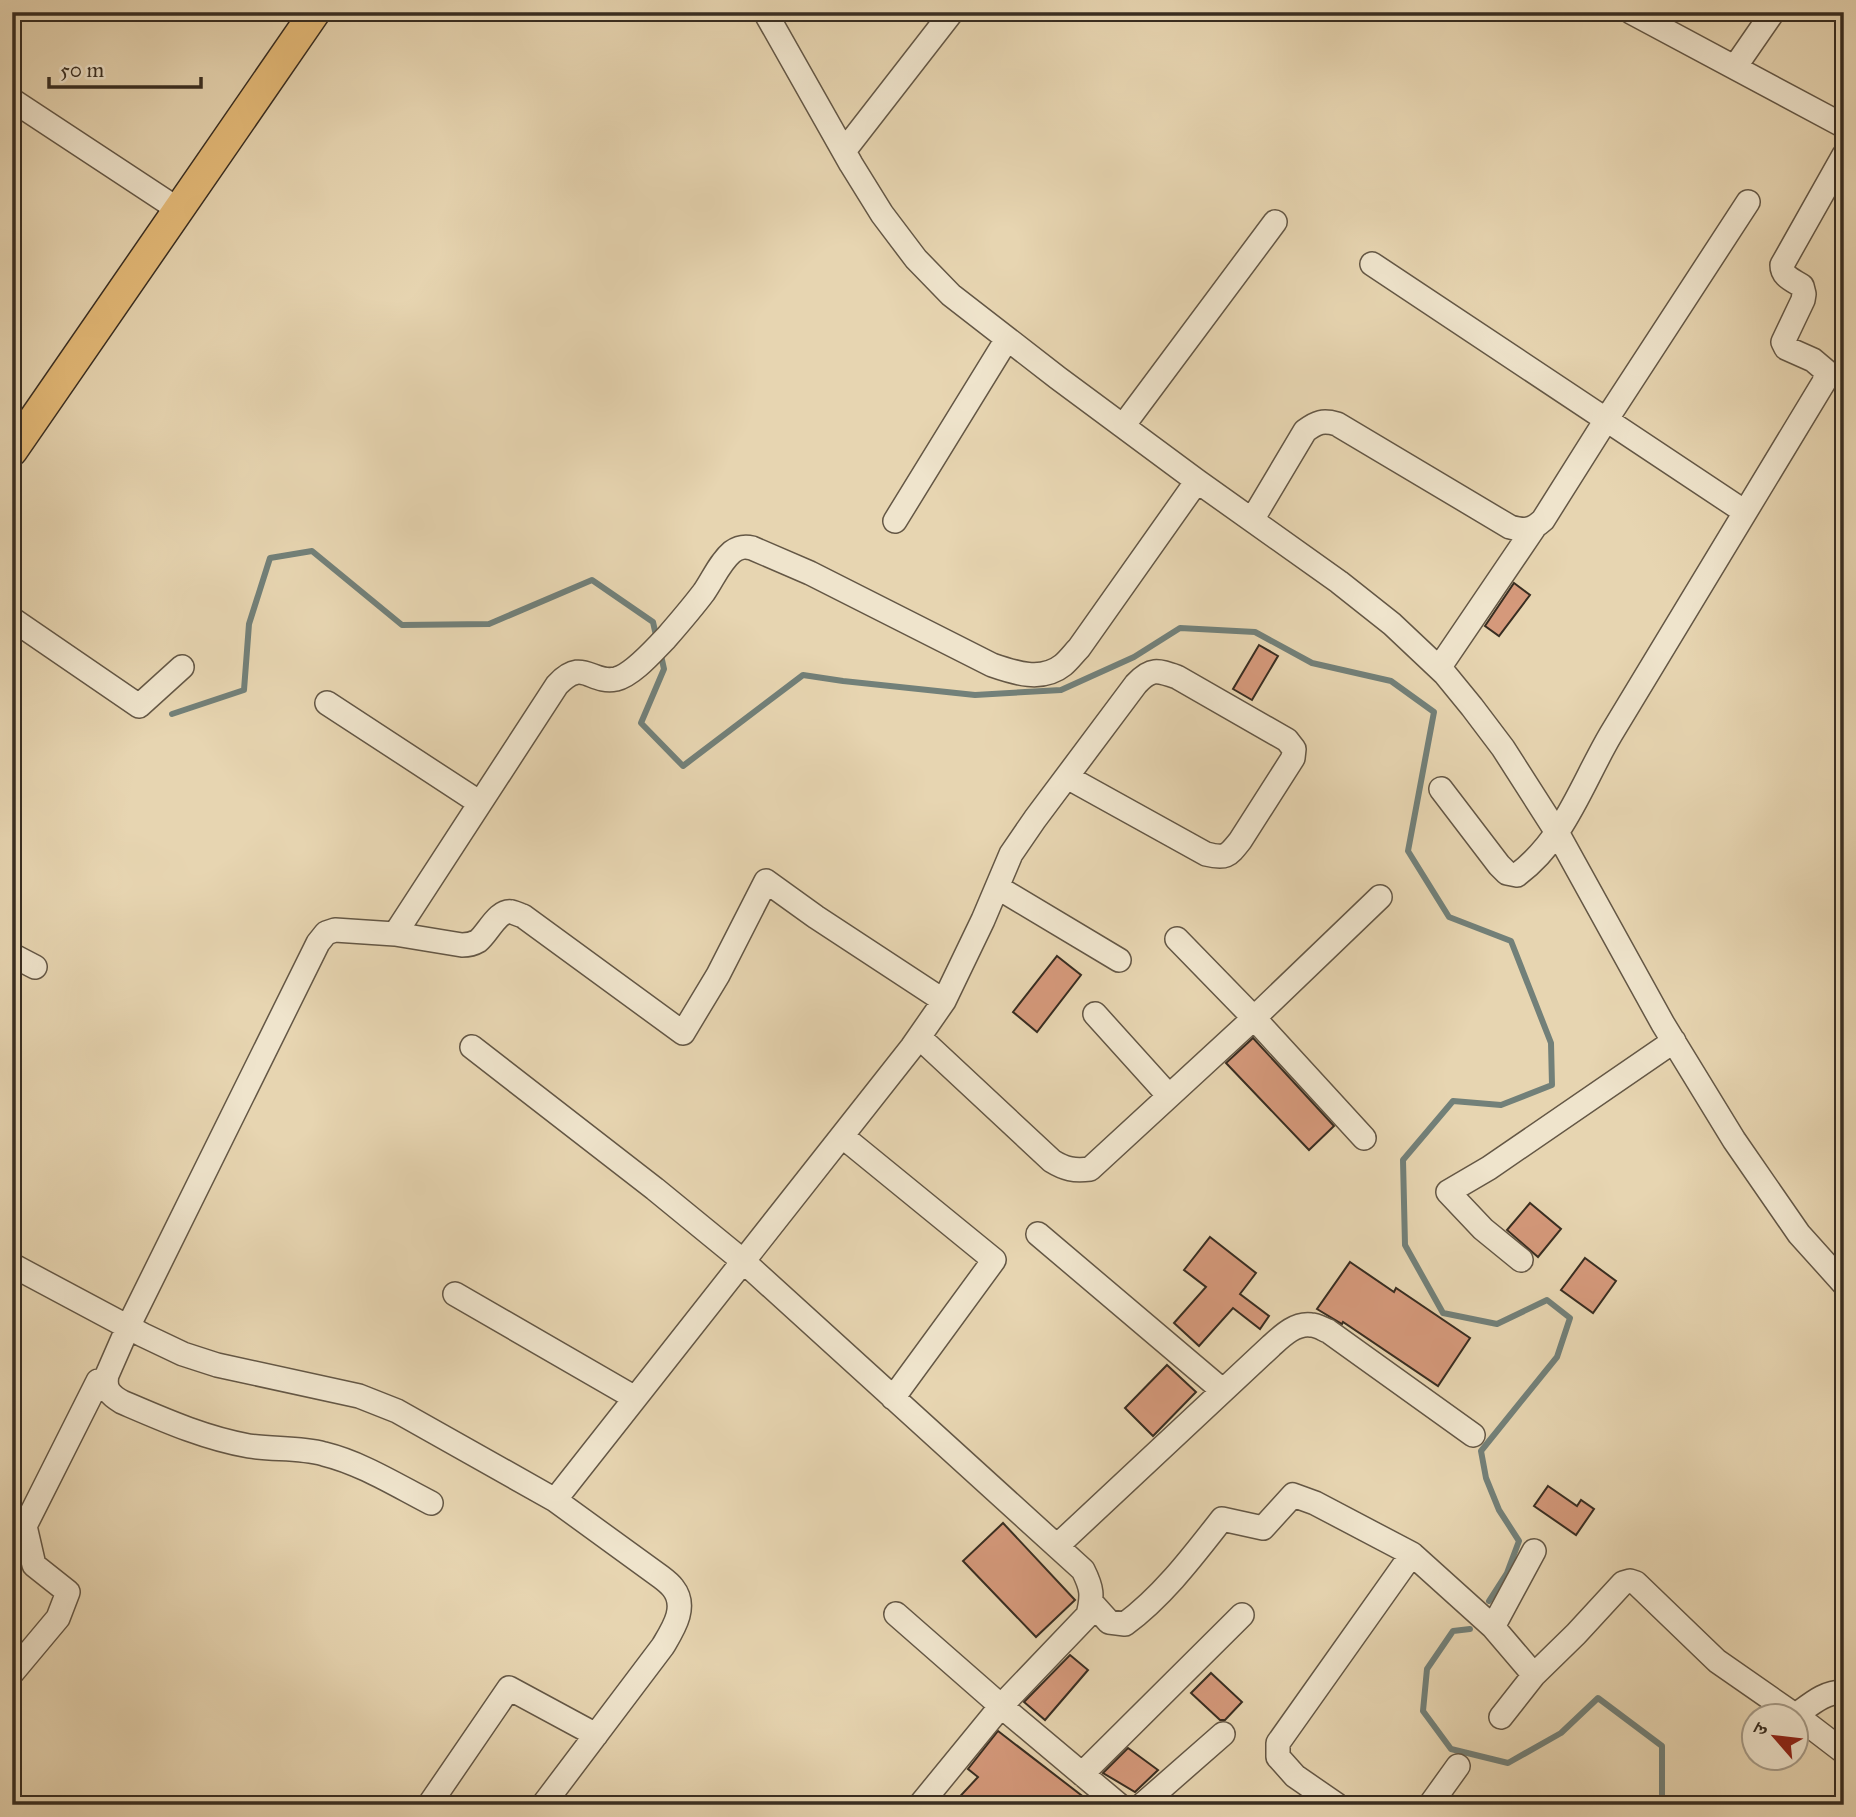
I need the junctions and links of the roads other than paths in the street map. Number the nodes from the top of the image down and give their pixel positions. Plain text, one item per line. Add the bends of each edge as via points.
1 (315, 12) edge
2 (765, 12) edge
3 (952, 12) edge
4 (1631, 12) edge
5 (1773, 12) edge
6 (1735, 67) junction
7 (12, 100) edge
8 (1844, 126) edge
9 (844, 151) junction
10 (1844, 155) edge
11 (1748, 202) dead end
12 (180, 210) junction
13 (1275, 222) dead end
14 (1372, 264) dead end
15 (1007, 338) junction
16 (1606, 419) junction
17 (1123, 426) junction
18 (12, 451) edge
19 (1197, 481) junction
20 (1745, 512) junction
21 (1252, 520) junction
22 (895, 521) dead end
23 (1534, 528) junction
24 (12, 619) edge
25 (182, 667) dead end
26 (1439, 668) junction
27 (327, 703) dead end
28 (1067, 777) junction
29 (1441, 789) dead end
30 (480, 803) junction
31 (1558, 834) junction
32 (997, 887) junction
33 (1380, 897) dead end
34 (395, 934) junction
35 (1177, 939) dead end
36 (12, 955) edge
37 (1119, 960) dead end
38 (35, 967) dead end
39 (944, 1000) junction
40 (1095, 1014) dead end
41 (1254, 1018) junction
42 (919, 1037) junction
43 (1674, 1041) junction
44 (472, 1047) dead end
45 (1168, 1096) junction
46 (842, 1136) junction
47 (1364, 1138) dead end
48 (1038, 1234) dead end
49 (1521, 1260) dead end
50 (743, 1261) junction
51 (12, 1265) edge
52 (1844, 1284) edge
53 (455, 1294) dead end
54 (128, 1327) junction
55 (98, 1381) dead end
56 (1222, 1390) junction
57 (635, 1398) junction
58 (893, 1398) junction
59 (1473, 1435) dead end
60 (555, 1500) junction
61 (431, 1503) dead end
62 (1056, 1546) junction
63 (1534, 1551) dead end
64 (1412, 1554) junction
65 (1091, 1602) junction
66 (896, 1614) dead end
67 (1242, 1615) dead end
68 (1493, 1627) junction
69 (12, 1673) edge
70 (1534, 1675) junction
71 (1844, 1692) edge
72 (1777, 1702) edge
73 (1811, 1704) edge
74 (1001, 1706) junction
75 (1502, 1717) dead end
76 (1811, 1727) edge
77 (1223, 1734) dead end
78 (596, 1735) junction
79 (1844, 1752) edge
80 (1458, 1766) dead end
81 (1082, 1774) junction
82 (429, 1805) edge
83 (543, 1805) edge
84 (920, 1805) edge
85 (1119, 1805) edge
86 (1142, 1805) edge
87 (1336, 1805) edge
88 (1430, 1805) edge

1 - 12 main road
2 - 9 street
3 - 9 street
4 - 6 street
5 - 6 street
6 - 8 street
7 - 12 street
9 - 15 street via 882,215 916,260 951,295
10 - 20 street via 1782,265 1786,277 1802,286 1804,294 1783,342 1826,371 1824,382
11 - 16 street
12 - 18 main road
13 - 17 street
14 - 16 street
15 - 17 street
15 - 22 street
16 - 20 street
16 - 23 street
17 - 19 street
19 - 21 street
19 - 30 street via 1079,648 1062,666 1047,673 1032,675 992,665 810,573 752,548 734,550 668,635 629,674 603,679 577,671 564,678
20 - 31 street via 1608,740
21 - 23 street via 1305,431 1324,421 1337,424 1510,527
21 - 26 street via 1339,582
23 - 26 street
24 - 25 street via 139,706
26 - 31 street via 1503,748
27 - 30 street
28 - 28 street via 1136,684 1155,671 1177,677 1287,740 1294,749 1293,758 1240,841 1223,857 1206,854
28 - 32 street via 1011,854
29 - 31 street via 1507,873 1517,875 1532,864
30 - 34 street
31 - 43 street
32 - 37 street
32 - 39 street
33 - 41 street
34 - 39 street via 471,945 498,918 513,912 683,1033 766,881
34 - 54 street via 335,929 318,943
35 - 41 street
36 - 38 street
39 - 42 street
40 - 45 street
41 - 45 street
41 - 47 street
42 - 45 street via 1065,1169 1090,1169
42 - 46 street
43 - 49 street via 1448,1192
43 - 52 street via 1734,1140 1792,1223
44 - 50 street
46 - 50 street
46 - 58 street via 994,1260
48 - 56 street
50 - 57 street
50 - 58 street
51 - 54 street
53 - 57 street
54 - 60 street via 217,1365 359,1396 397,1411
54 - 61 street via 106,1383 107,1390 122,1402 217,1439 323,1453
55 - 69 street via 25,1526 34,1565 68,1592 58,1618
56 - 59 street via 1286,1333 1312,1325 1328,1331
56 - 62 street
57 - 60 street
58 - 62 street
60 - 78 street via 661,1577 678,1599 676,1622 663,1646
62 - 65 street via 1083,1570 1091,1587
63 - 68 street
64 - 65 street via 1293,1495 1263,1528 1222,1519 1145,1609 1125,1624 1109,1622
64 - 68 street
64 - 87 street via 1278,1743 1278,1757 1295,1776
65 - 74 street via 1088,1615
66 - 74 street
67 - 81 street
68 - 70 street
70 - 72 street via 1630,1581 1717,1661
70 - 75 street
71 - 73 street
74 - 81 street
74 - 84 street
76 - 79 street
77 - 86 street
78 - 82 street via 509,1688
78 - 83 street
80 - 88 street
81 - 85 street

